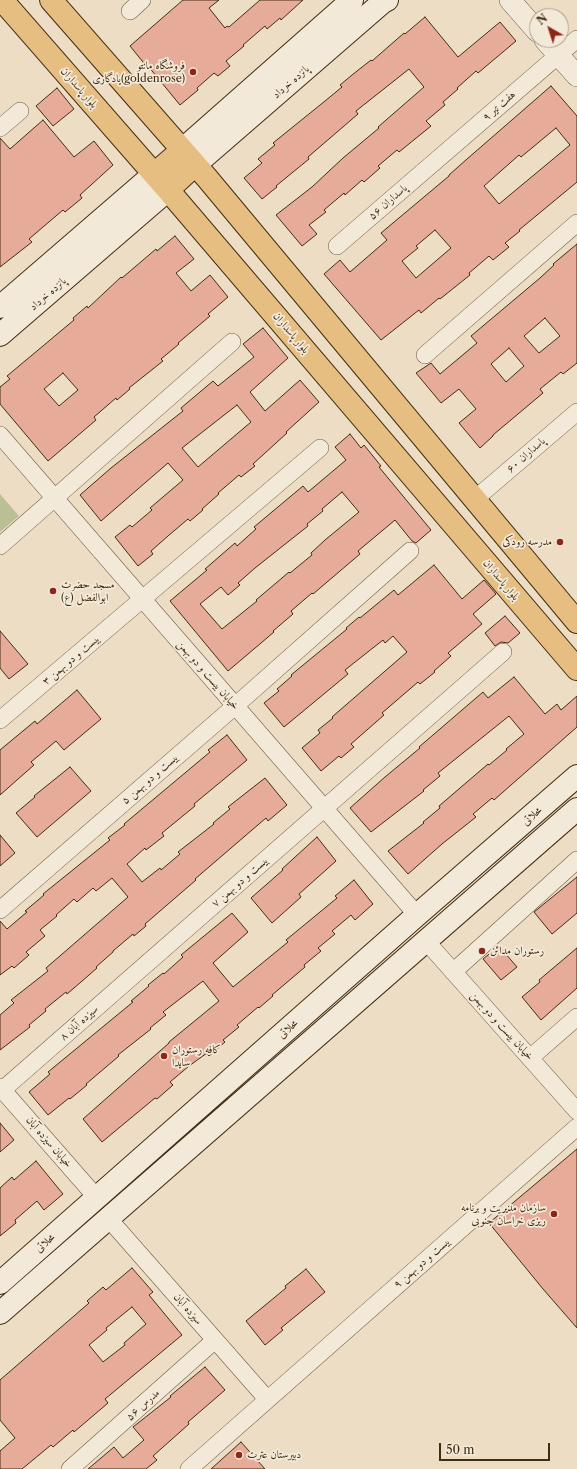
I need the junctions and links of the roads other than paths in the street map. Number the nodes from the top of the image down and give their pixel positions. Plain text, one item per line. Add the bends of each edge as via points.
1 (2, 0) edge
2 (51, 0) edge
3 (352, 0) edge
4 (387, 0) edge
5 (510, 0) edge
6 (529, 22) edge
7 (551, 48) edge
8 (553, 48) edge
9 (577, 76) edge
10 (20, 111) dead end
11 (0, 128) edge
12 (188, 158) junction
13 (439, 158) joint
14 (161, 182) junction
15 (577, 223) edge
16 (337, 246) dead end
17 (0, 307) edge
18 (0, 335) edge
19 (232, 342) dead end
20 (425, 355) dead end
21 (577, 412) edge
22 (0, 435) edge
23 (320, 448) dead end
24 (54, 498) junction
25 (475, 499) junction
26 (0, 546) edge
27 (410, 551) dead end
28 (142, 599) junction
29 (577, 622) edge
30 (503, 652) dead end
31 (577, 669) edge
32 (235, 706) junction
33 (0, 720) edge
34 (577, 776) edge
35 (324, 809) junction
36 (577, 809) edge
37 (577, 860) edge
38 (0, 910) edge
39 (417, 915) junction
40 (426, 941) junction
41 (156, 956) joint
42 (453, 972) junction
43 (577, 1017) edge
44 (530, 1058) junction
45 (1, 1089) edge
46 (577, 1111) edge
47 (577, 1127) edge
48 (97, 1198) junction
49 (108, 1218) junction
50 (0, 1283) edge
51 (0, 1313) edge
52 (215, 1340) junction
53 (267, 1399) junction
54 (70, 1469) edge
55 (189, 1469) edge

1 - 14 main road, بلوار پاسداران
2 - 12 main road
3 - 12 main road, پانزده خرداد
4 - 12 main road, پانزده خرداد
5 - 6 street
7 - 13 street, هفت تیر ۹
8 - 9 street
10 - 11 street
12 - 14 main road
12 - 25 main road
13 - 16 street, پاسداران ۵۶
14 - 17 main road, پانزده خرداد
14 - 18 main road, پانزده خرداد
14 - 31 main road, بلوار پاسداران
15 - 20 street
19 - 24 street
21 - 25 street, پاسداران ۶۰
22 - 24 street, خیابان بیست و دو بهمن
23 - 28 street, بیست و دو بهمن ۳
24 - 26 street
24 - 28 street, خیابان بیست و دو بهمن
25 - 29 main road
27 - 32 street, بیست و دو بهمن ۵
28 - 32 street, خیابان بیست و دو بهمن
28 - 33 street, بیست و دو بهمن ۳
30 - 35 street, بیست و دو بهمن ۷
32 - 35 street, خیابان بیست و دو بهمن
32 - 38 street, بیست و دو بهمن ۵
34 - 39 main road, محلاتی
35 - 39 street, خیابان بیست و دو بهمن
35 - 41 street, بیست و دو بهمن ۷
36 - 40 main road, محلاتی
37 - 42 street
39 - 48 main road, محلاتی
40 - 42 street, خیابان بیست و دو بهمن
40 - 49 main road, محلاتی
41 - 45 street, سیزده آبان ۸
42 - 44 street, خیابان بیست و دو بهمن
43 - 44 street
44 - 46 street, خیابان بیست و دو بهمن
45 - 48 street, خیابان سیزده آبان
47 - 53 street, بیست و دو بهمن ۹
48 - 50 main road, محلاتی
49 - 51 main road, محلاتی
49 - 52 street, سیزده آبان
52 - 53 street, سیزده آبان
52 - 54 street, مدرس ۵۶
53 - 55 street, بیست و دو بهمن ۹

